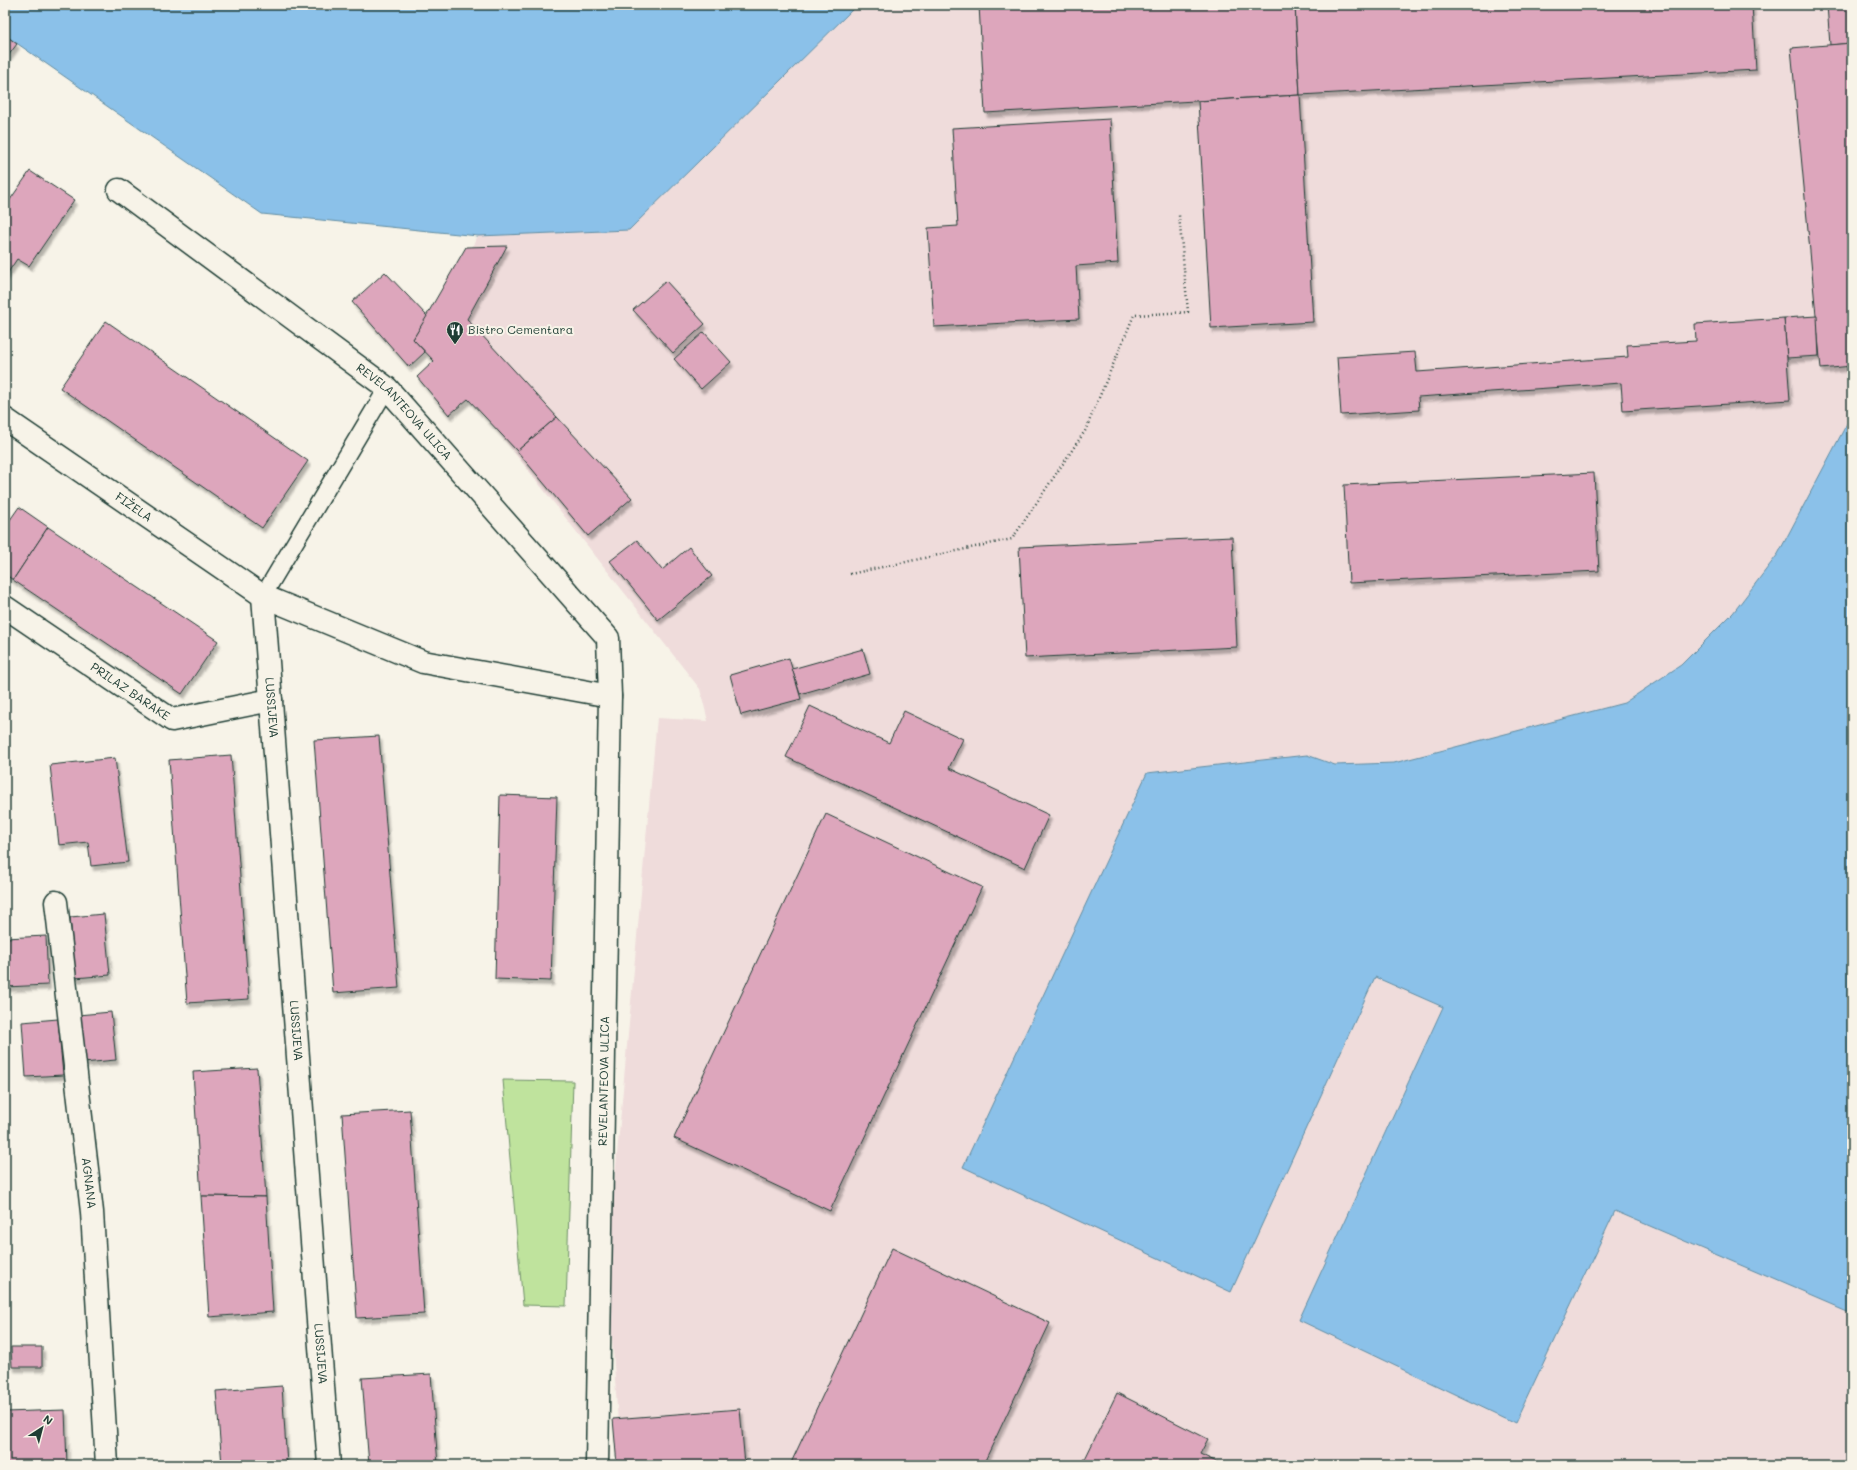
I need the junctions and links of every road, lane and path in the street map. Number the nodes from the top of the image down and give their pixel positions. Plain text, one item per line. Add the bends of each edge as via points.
1 (119, 190) dead end
2 (1179, 215) dead end
3 (387, 388) junction
4 (5, 419) edge
5 (850, 574) dead end
6 (263, 596) junction
7 (5, 606) edge
8 (610, 696) junction
9 (271, 700) junction
10 (56, 902) dead end
11 (106, 1465) edge
12 (329, 1465) edge
13 (597, 1465) edge

1 - 3 street, REVELANTEOVA ULICA
2 - 5 path via 1188,312 1134,315 1085,431 1012,539
3 - 6 lane
3 - 8 street, REVELANTEOVA ULICA via 608,638
4 - 6 street, FIŽELA
6 - 8 street via 423,662
6 - 9 street, LUSSIJEVA
7 - 9 street, PRILAZ BARAKE via 172,720
8 - 13 street, REVELANTEOVA ULICA
9 - 12 street, LUSSIJEVA
10 - 11 street, AGNANA via 92,1212

